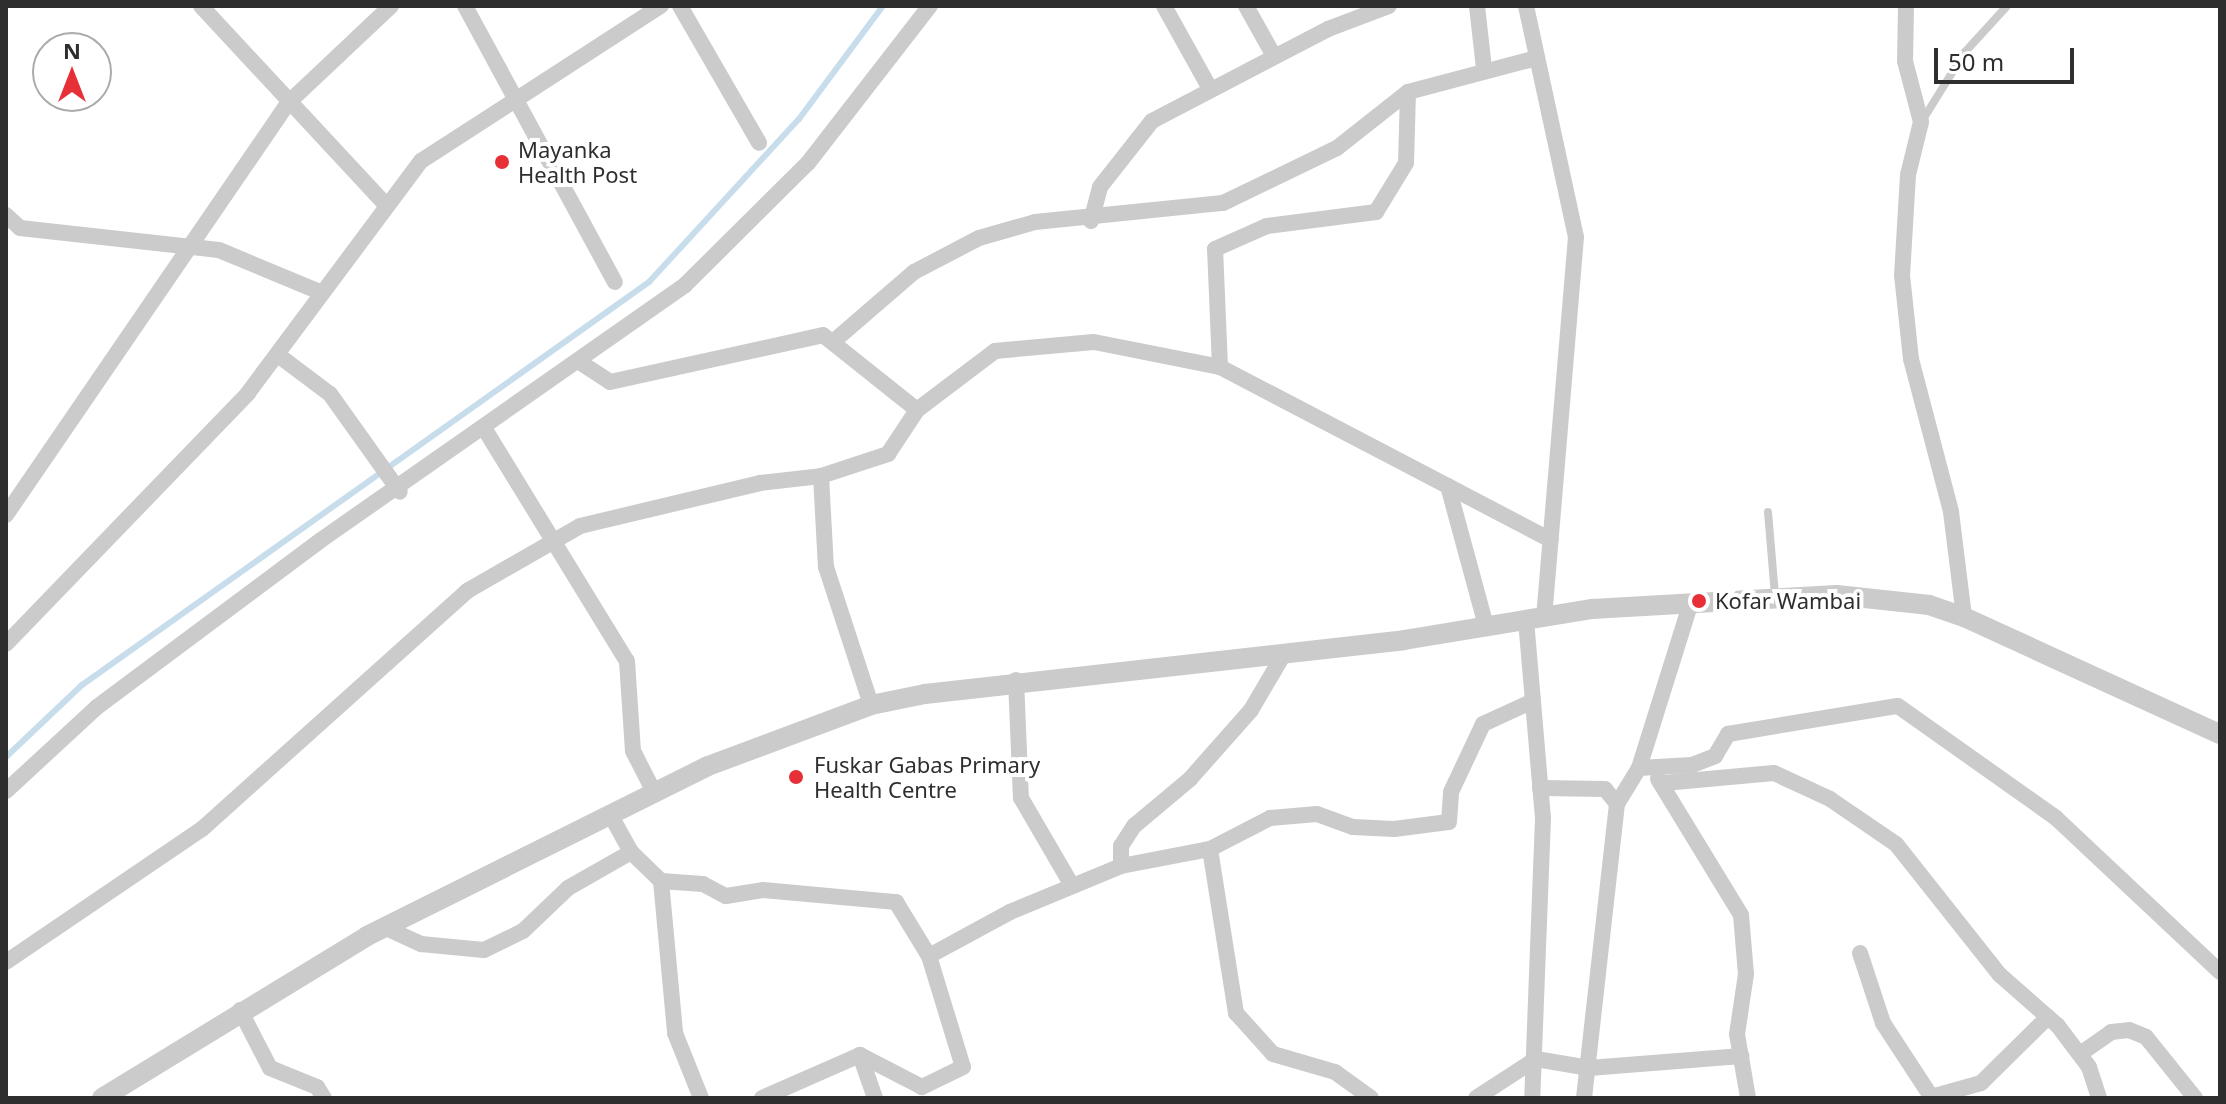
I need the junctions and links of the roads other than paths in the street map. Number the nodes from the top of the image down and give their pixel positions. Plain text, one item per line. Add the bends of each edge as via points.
1 (201, 6) edge
2 (391, 6) edge
3 (465, 6) edge
4 (661, 6) edge
5 (680, 6) edge
6 (930, 6) edge
7 (1164, 6) edge
8 (1246, 6) edge
9 (1389, 6) edge
10 (1477, 6) edge
11 (1526, 6) edge
12 (1906, 6) edge
13 (2007, 6) edge
14 (1274, 56) junction
15 (1537, 58) junction
16 (1484, 68) junction
17 (1209, 87) junction
18 (1408, 92) junction
19 (512, 100) junction
20 (287, 104) junction
21 (1921, 122) junction
22 (759, 143) dead end
23 (384, 203) junction
24 (6, 215) edge
25 (1091, 221) junction
26 (196, 245) junction
27 (615, 282) dead end
28 (320, 292) junction
29 (834, 341) junction
30 (278, 355) junction
31 (578, 361) junction
32 (1220, 367) junction
33 (917, 410) junction
34 (484, 428) junction
35 (821, 476) junction
36 (396, 486) junction
37 (1448, 486) junction
38 (1768, 512) dead end
39 (6, 515) edge
40 (1551, 540) junction
41 (552, 541) junction
42 (1775, 595) junction
43 (1691, 602) junction
44 (1964, 617) junction
45 (1535, 618) junction
46 (1486, 626) junction
47 (6, 644) edge
48 (1285, 652) junction
49 (1016, 680) junction
50 (1533, 701) junction
51 (871, 705) junction
52 (2220, 734) edge
53 (1639, 768) junction
54 (1664, 783) junction
55 (1540, 788) junction
56 (6, 791) edge
57 (654, 792) junction
58 (1617, 804) junction
59 (610, 814) junction
60 (1210, 849) junction
61 (631, 852) junction
62 (1121, 866) junction
63 (661, 881) junction
64 (1071, 884) junction
65 (384, 927) junction
66 (1860, 953) dead end
67 (929, 956) junction
68 (6, 962) edge
69 (2220, 972) edge
70 (240, 1010) junction
71 (2048, 1017) junction
72 (2080, 1054) junction
73 (860, 1055) junction
74 (1742, 1056) junction
75 (1536, 1059) junction
76 (1589, 1068) junction
77 (102, 1098) edge
78 (324, 1098) edge
79 (701, 1098) edge
80 (762, 1098) edge
81 (875, 1098) edge
82 (1371, 1098) edge
83 (1476, 1098) edge
84 (1532, 1098) edge
85 (1584, 1098) edge
86 (1748, 1098) edge
87 (1931, 1098) edge
88 (2099, 1098) edge
89 (2195, 1098) edge

1 - 20 street
2 - 20 street
3 - 19 street
4 - 19 street
5 - 22 street
6 - 31 street via 808,163 685,285
7 - 17 street
8 - 14 street
9 - 14 street
10 - 16 street
11 - 15 street
12 - 21 street via 1905,61
13 - 21 lane via 1965,52
14 - 17 street
15 - 16 street
15 - 40 street via 1576,237
16 - 18 street
17 - 25 street via 1152,121 1100,187
18 - 25 street via 1337,148 1254,192
18 - 32 street via 1406,163 1376,212 1267,226 1215,249
19 - 23 street via 421,161
19 - 27 street
20 - 23 street
20 - 26 street
21 - 44 street via 1908,175 1902,275 1911,359 1951,512
23 - 28 street
24 - 26 street via 20,228
25 - 29 street via 1035,222 979,238 914,272
26 - 28 street
26 - 39 street
28 - 30 street
29 - 31 street via 819,335 610,382
29 - 33 street via 854,367
30 - 36 street via 330,394
30 - 47 street
31 - 34 street
32 - 33 street via 1094,342 995,351
32 - 37 street
33 - 35 street via 888,454
34 - 36 street
34 - 41 street
35 - 41 street via 625,516
35 - 51 street via 826,567
36 - 56 street via 97,707
37 - 40 street
37 - 46 street
38 - 42 lane
40 - 45 street
41 - 57 street via 627,661 633,751
41 - 68 street via 467,591 202,829
42 - 43 street
42 - 44 street via 1929,605
43 - 45 street
43 - 53 street
44 - 52 street
45 - 46 street
45 - 50 street
46 - 48 street
48 - 49 street
48 - 62 street via 1251,710 1190,779 1134,826 1121,846
49 - 51 street
49 - 64 street via 1021,798
50 - 55 street
50 - 60 street via 1483,724 1451,792 1449,822 1394,829 1353,827 1317,814 1270,818
51 - 57 street
53 - 54 street
53 - 58 street
53 - 69 street via 1692,765 1715,756 1728,734 1898,706 2056,818
54 - 71 street via 1774,773 1830,799 1896,844 2000,975
54 - 74 street via 1741,915
55 - 58 street via 1605,789
55 - 75 street
57 - 59 street
58 - 76 street
59 - 61 street
59 - 65 street
60 - 62 street
60 - 82 street via 1236,1013 1273,1054 1335,1072
61 - 63 street
61 - 65 street via 568,888 523,931 484,950 421,944
62 - 64 street
63 - 67 street via 703,884 726,896 763,890 896,902
63 - 79 street via 675,1033
64 - 67 street
65 - 70 street
66 - 87 street via 1883,1023
67 - 73 street via 963,1067 922,1087
70 - 77 street
70 - 78 street via 270,1068 317,1087
71 - 72 street
71 - 87 street via 1981,1083
72 - 88 street
72 - 89 street via 2111,1032 2129,1030 2146,1037
73 - 80 street
73 - 81 street
74 - 76 street
74 - 86 street
75 - 76 street
75 - 83 street
75 - 84 street
76 - 85 street

